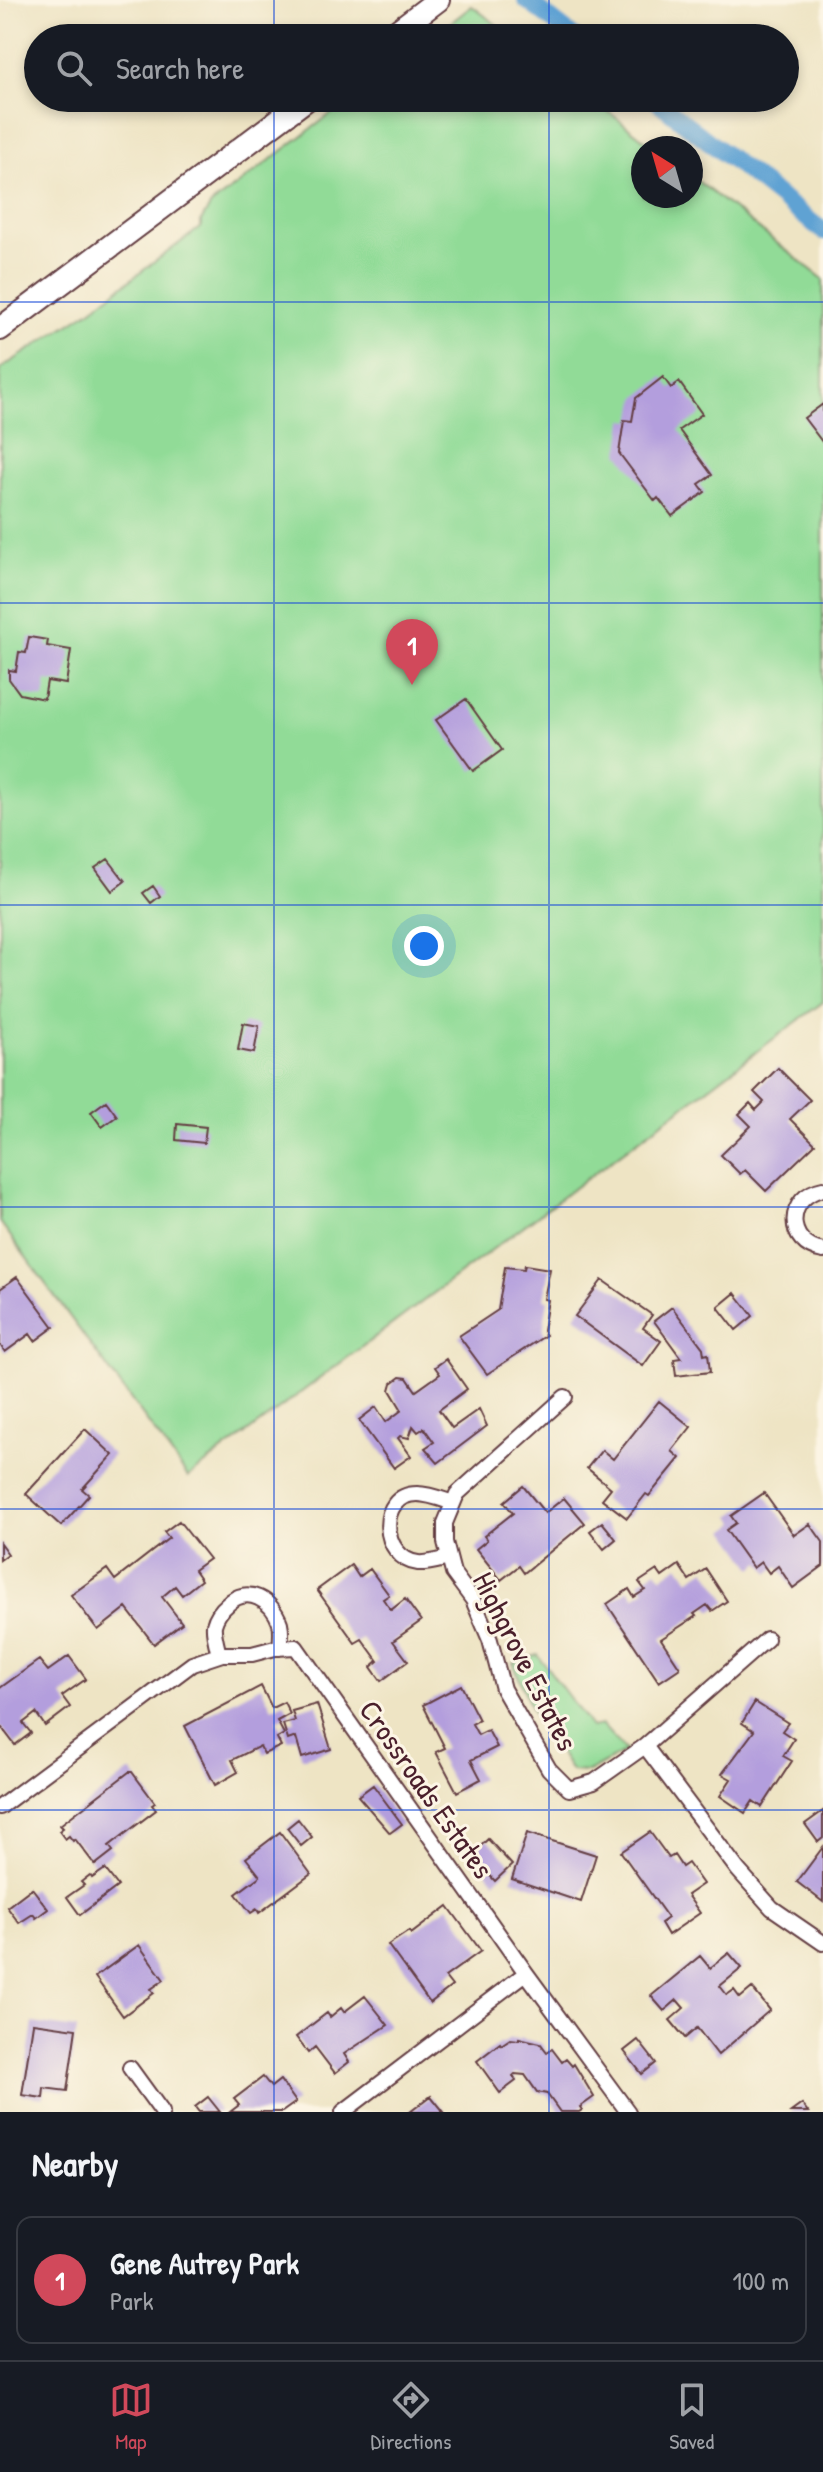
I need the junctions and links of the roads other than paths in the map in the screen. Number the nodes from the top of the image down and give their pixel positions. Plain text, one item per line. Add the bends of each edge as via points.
1 (438, 0) edge
2 (406, 24) edge
3 (289, 112) edge
4 (0, 329) edge
5 (823, 1189) edge
6 (823, 1251) edge
7 (565, 1397) dead end
8 (453, 1503) junction
9 (449, 1558) junction
10 (767, 1639) dead end
11 (280, 1648) junction
12 (219, 1655) junction
13 (645, 1746) junction
14 (0, 1807) edge
15 (823, 1943) edge
16 (526, 1973) junction
17 (130, 2068) dead end
18 (162, 2112) edge
19 (343, 2112) edge
20 (628, 2112) edge

1 - 2 main road
3 - 4 main road
5 - 6 street via 797,1205 794,1221 805,1245
7 - 8 street
8 - 9 street, Highgrove Estates via 445,1523
8 - 9 street, Highgrove Estates via 414,1494 401,1498 390,1510 387,1527 389,1540 406,1558 417,1563
9 - 13 street, Highgrove Estates via 490,1640 503,1689 549,1769 569,1789 594,1782
10 - 13 street, Highgrove Estates
11 - 12 street
11 - 12 street via 273,1611 262,1598 248,1594 235,1597 218,1615 214,1626
11 - 16 street, Crossroads Estates via 296,1647
12 - 14 street via 192,1664
13 - 15 street via 772,1908
16 - 19 street
16 - 20 street, Crossroads Estates
17 - 18 street

